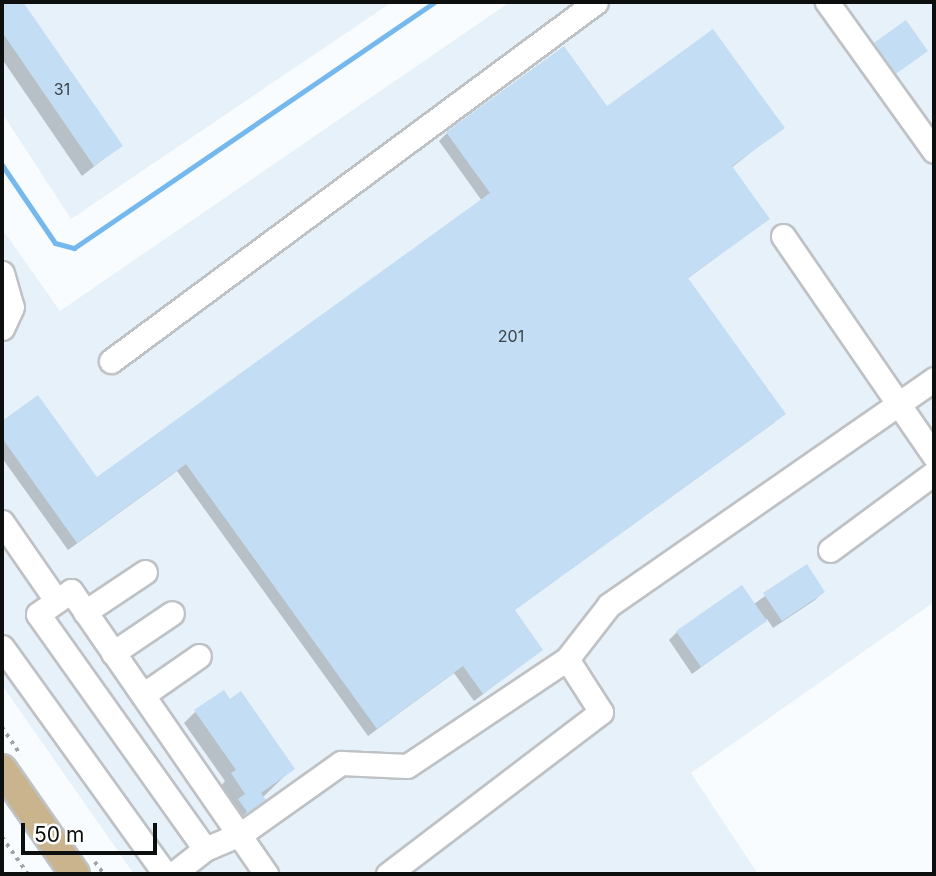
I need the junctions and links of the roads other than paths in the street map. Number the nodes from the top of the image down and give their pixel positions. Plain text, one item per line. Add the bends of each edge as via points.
1 (596, 2) edge
2 (827, 2) edge
3 (934, 151) edge
4 (783, 236) dead end
5 (2, 273) edge
6 (2, 328) edge
7 (111, 361) dead end
8 (934, 379) edge
9 (898, 402) junction
10 (934, 456) edge
11 (934, 473) edge
12 (2, 524) edge
13 (830, 550) dead end
14 (145, 572) dead end
15 (56, 600) junction
16 (85, 612) junction
17 (172, 613) dead end
18 (2, 647) edge
19 (113, 653) junction
20 (199, 656) dead end
21 (567, 659) junction
22 (143, 695) junction
23 (2, 769) edge
24 (242, 834) junction
25 (205, 849) junction
26 (75, 874) edge
27 (165, 874) edge
28 (173, 874) edge
29 (266, 874) edge
30 (388, 874) edge

1 - 7 lane
2 - 3 lane
4 - 9 lane
5 - 6 lane via 12,307
8 - 9 lane
9 - 10 lane
9 - 21 lane via 756,509 707,532 609,605
11 - 13 lane
12 - 15 lane
14 - 16 lane
15 - 16 lane via 71,591
15 - 25 lane via 38,614
16 - 19 lane
17 - 19 lane
18 - 27 lane
19 - 22 lane
20 - 22 lane
21 - 24 lane via 407,766 341,763
21 - 30 lane via 601,712
22 - 24 lane
23 - 26 main road
24 - 25 lane
24 - 29 lane
25 - 28 lane

